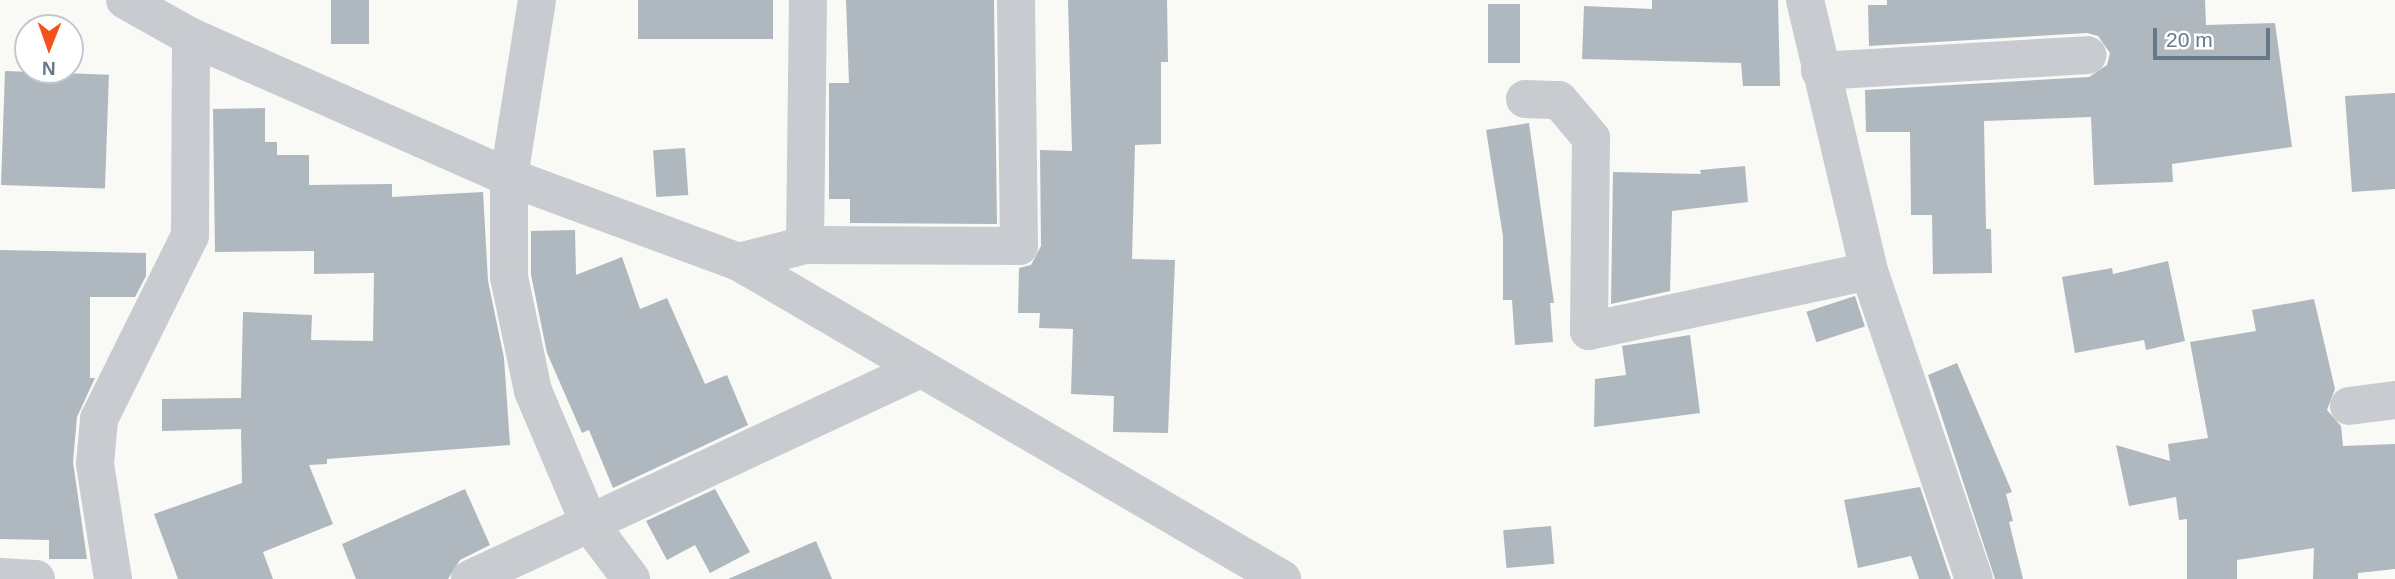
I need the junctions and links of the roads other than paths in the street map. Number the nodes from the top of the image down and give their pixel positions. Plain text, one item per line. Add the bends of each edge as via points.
1 (125, 0) edge
2 (537, 0) edge
3 (808, 0) edge
4 (1016, 0) edge
5 (1805, 0) edge
6 (191, 37) junction
7 (2088, 55) dead end
8 (1820, 71) junction
9 (1525, 99) dead end
10 (509, 177) junction
11 (805, 245) junction
12 (739, 262) junction
13 (1869, 271) junction
14 (919, 370) junction
15 (2395, 400) edge
16 (2348, 406) dead end
17 (589, 523) junction
18 (0, 577) edge
19 (36, 579) edge
20 (113, 579) edge
21 (470, 579) edge
22 (631, 579) edge
23 (1282, 579) edge
24 (1974, 579) edge

1 - 6 street
2 - 10 street
3 - 11 street
4 - 11 street via 1019,246
5 - 8 street
6 - 10 street
6 - 20 street via 190,236 99,419 95,464
7 - 8 street
8 - 13 street
9 - 13 street via 1559,100 1591,138 1589,331
10 - 12 street
10 - 17 street via 509,277 533,391
11 - 12 street
12 - 14 street
13 - 24 street
14 - 17 street
14 - 23 street
15 - 16 street
17 - 21 street
17 - 22 street
18 - 19 street

